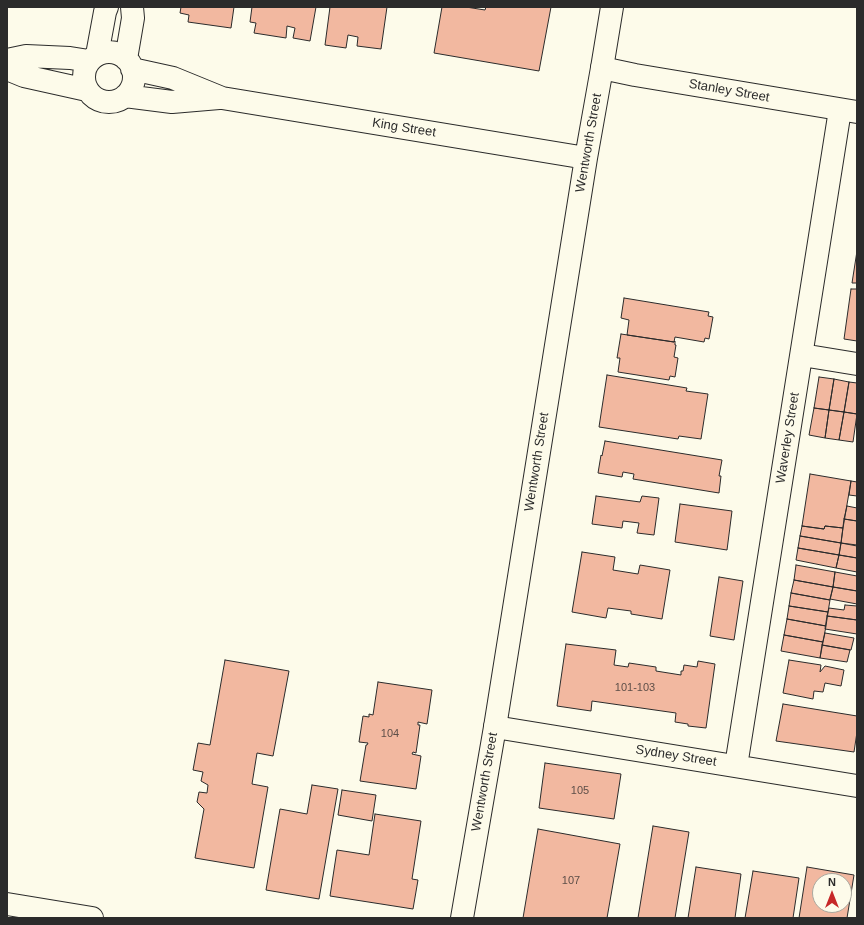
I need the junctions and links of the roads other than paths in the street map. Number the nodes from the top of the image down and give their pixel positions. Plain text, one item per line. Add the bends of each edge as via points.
1 (107, 7) edge
2 (132, 7) edge
3 (612, 7) edge
4 (93, 58) junction
5 (7, 60) edge
6 (129, 64) junction
7 (602, 68) junction
8 (7, 69) edge
9 (87, 90) junction
10 (124, 96) junction
11 (222, 98) junction
12 (849, 111) edge
13 (586, 158) junction
14 (802, 355) junction
15 (857, 364) edge
16 (494, 727) junction
17 (736, 766) junction
18 (857, 786) edge
19 (7, 904) edge
20 (92, 918) edge
21 (462, 918) edge

1 - 4 street
2 - 6 street
3 - 7 street, Wentworth Street
4 - 5 street via 26,56
4 - 6 street via 112,52 120,54
4 - 9 street via 85,68 84,83
6 - 10 street via 134,76
6 - 11 street, King Street
7 - 12 street, Stanley Street
7 - 13 street, Wentworth Street
8 - 9 street via 24,76
9 - 10 street via 93,96 109,102
10 - 11 street, King Street via 172,102
11 - 13 street, King Street
12 - 14 street, Waverley Street
13 - 16 street, Wentworth Street
14 - 15 street
14 - 17 street, Waverley Street
16 - 17 street, Sydney Street
16 - 21 street, Wentworth Street
17 - 18 street, Sydney Street
19 - 20 street

